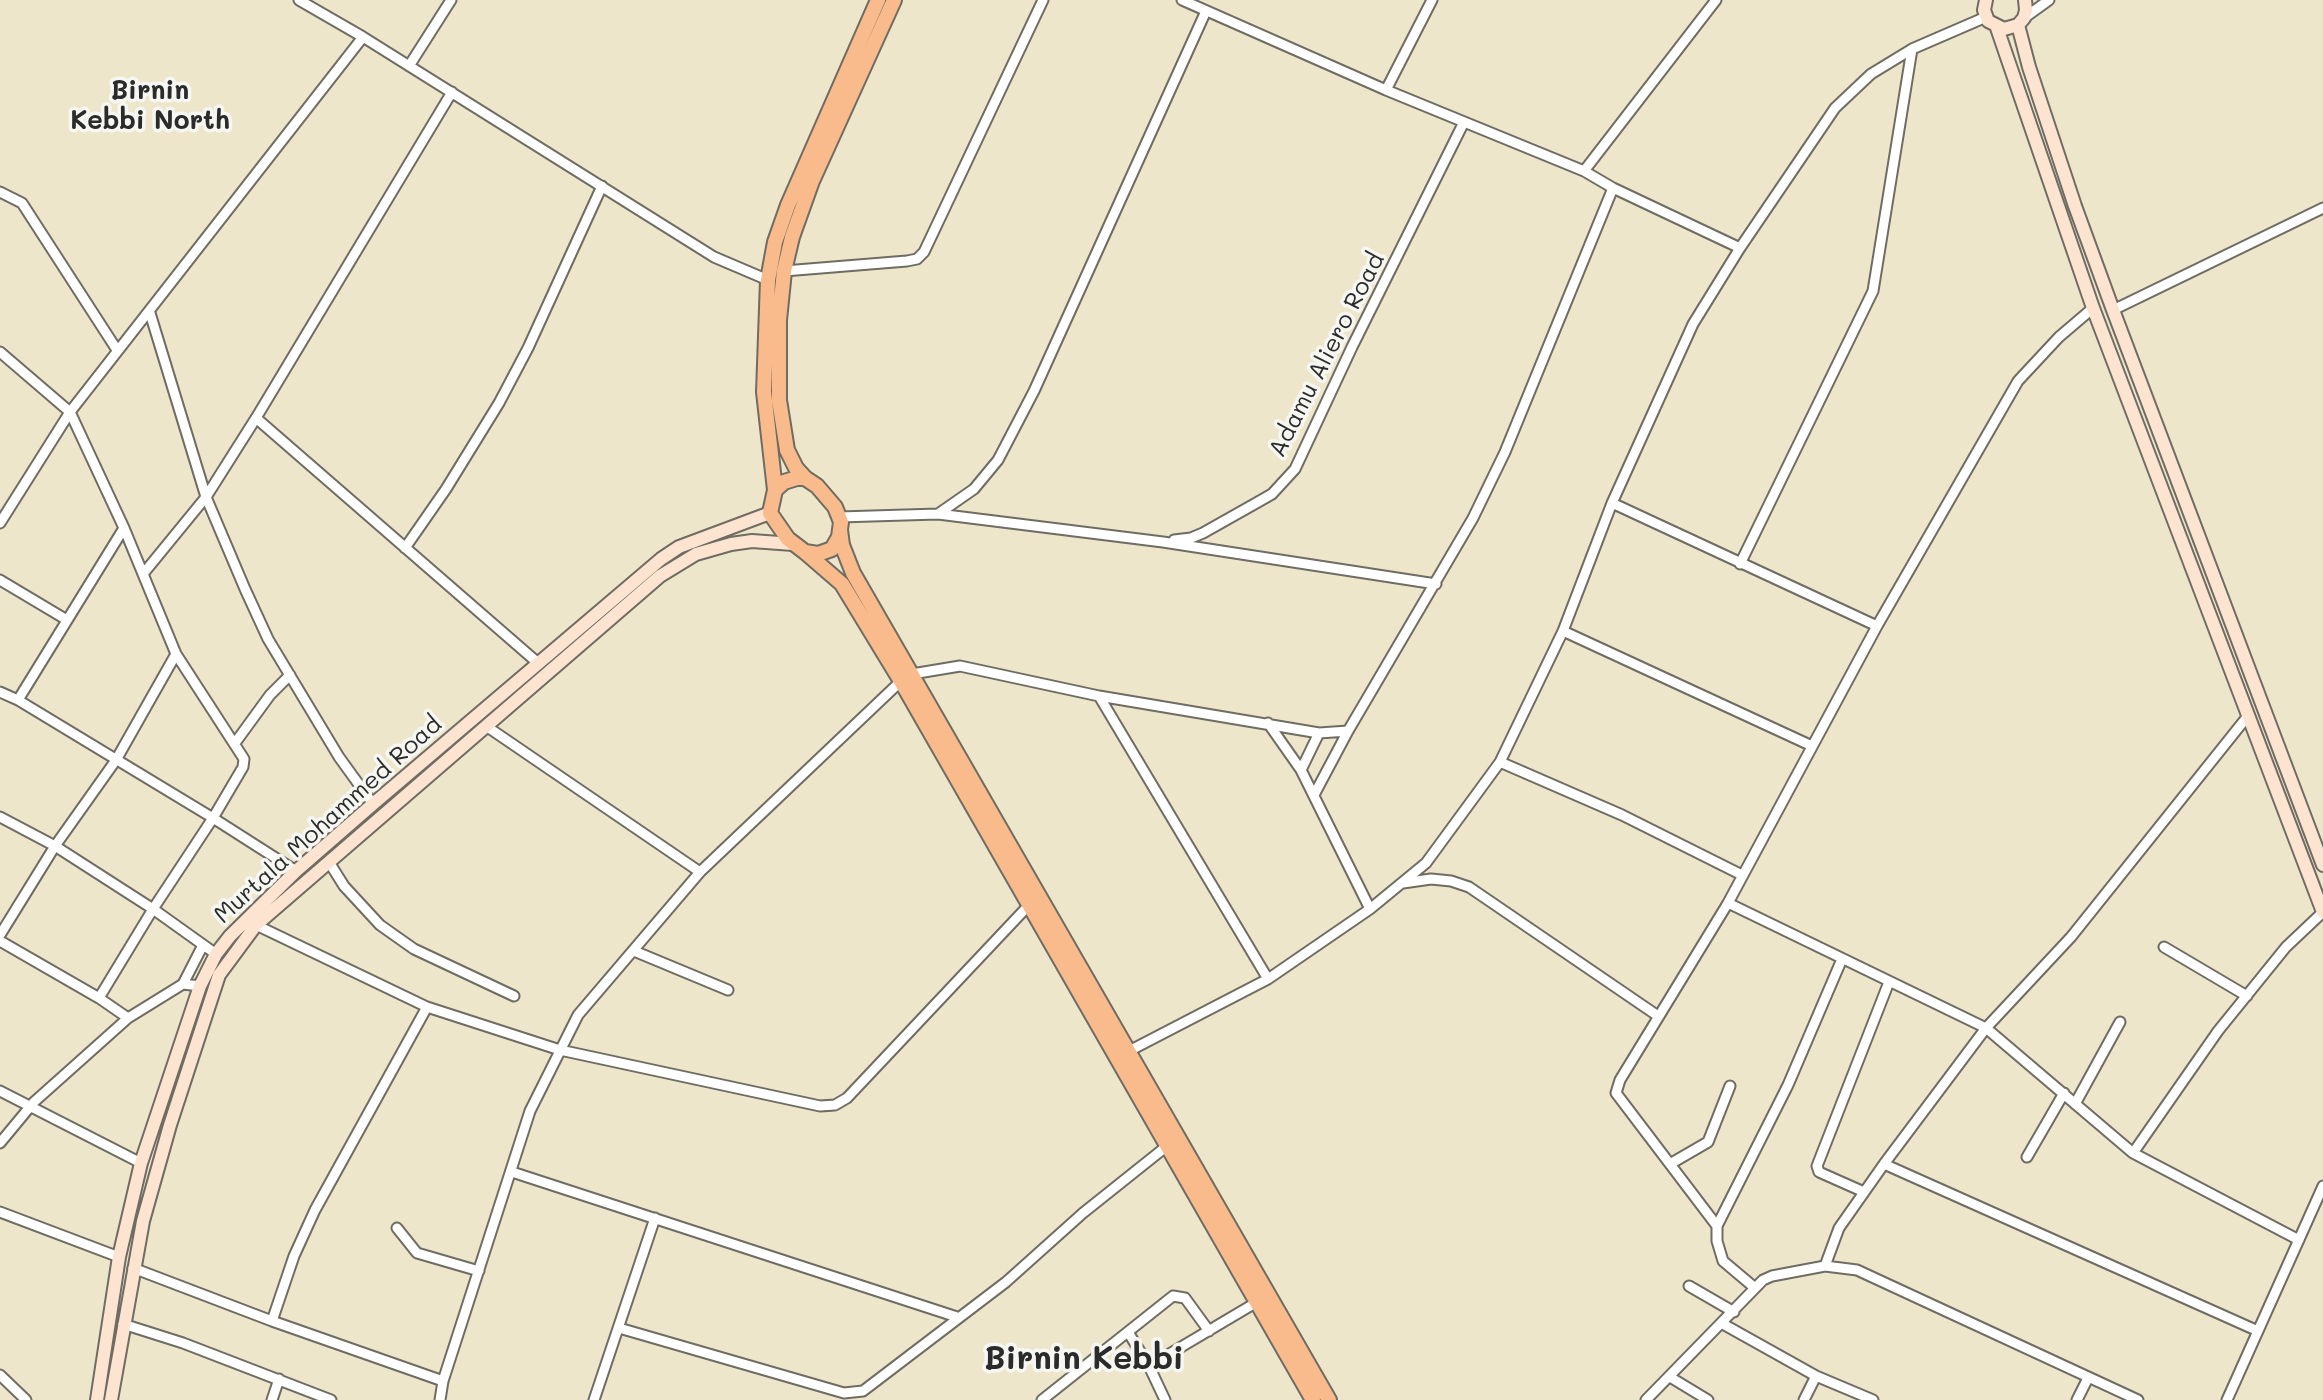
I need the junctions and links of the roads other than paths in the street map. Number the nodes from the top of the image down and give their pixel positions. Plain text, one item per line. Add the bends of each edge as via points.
1 (299, 0) edge
2 (451, 0) edge
3 (878, 0) edge
4 (894, 0) edge
5 (1043, 0) edge
6 (1182, 0) edge
7 (1432, 0) edge
8 (1716, 0) edge
9 (1986, 0) edge
10 (2025, 0) edge
11 (2049, 0) edge
12 (1206, 11) junction
13 (1986, 17) junction
14 (2021, 22) junction
15 (1997, 28) junction
16 (363, 37) junction
17 (1912, 49) junction
18 (409, 66) junction
19 (1386, 90) junction
20 (452, 92) junction
21 (1464, 122) junction
22 (1584, 171) junction
23 (602, 186) junction
24 (1613, 188) junction
25 (0, 192) edge
26 (2323, 208) edge
27 (1740, 248) junction
28 (784, 271) junction
29 (768, 280) junction
30 (2093, 308) junction
31 (2113, 310) junction
32 (150, 313) junction
33 (117, 350) junction
34 (0, 352) edge
35 (70, 412) junction
36 (256, 418) junction
37 (805, 478) junction
38 (775, 490) junction
39 (206, 497) junction
40 (1612, 503) junction
41 (770, 513) junction
42 (938, 514) junction
43 (2, 517) edge
44 (840, 524) junction
45 (124, 528) junction
46 (1163, 542) junction
47 (405, 548) junction
48 (799, 548) junction
49 (1740, 564) junction
50 (143, 574) junction
51 (0, 580) edge
52 (1436, 584) junction
53 (67, 620) junction
54 (1877, 626) junction
55 (1563, 631) junction
56 (176, 654) junction
57 (538, 663) junction
58 (290, 675) junction
59 (907, 678) junction
60 (0, 692) edge
61 (1099, 696) junction
62 (18, 700) junction
63 (2247, 717) junction
64 (1268, 723) junction
65 (486, 726) junction
66 (1348, 731) junction
67 (1319, 733) junction
68 (235, 743) junction
69 (1812, 746) junction
70 (116, 760) junction
71 (1500, 762) junction
72 (1301, 770) junction
73 (1314, 795) junction
74 (373, 804) junction
75 (0, 817) edge
76 (213, 818) junction
77 (55, 846) junction
78 (329, 862) junction
79 (2323, 865) edge
80 (296, 871) junction
81 (700, 872) junction
82 (1742, 875) junction
83 (1403, 883) junction
84 (271, 903) junction
85 (1728, 903) junction
86 (1029, 905) junction
87 (153, 909) junction
88 (1370, 909) junction
89 (2323, 912) edge
90 (256, 925) junction
91 (0, 938) edge
92 (203, 945) junction
93 (2164, 947) dead end
94 (634, 951) junction
95 (216, 954) junction
96 (1842, 959) junction
97 (1268, 979) junction
98 (1889, 982) junction
99 (183, 984) junction
100 (200, 986) junction
101 (728, 990) dead end
102 (514, 996) dead end
103 (2247, 996) junction
104 (99, 998) junction
105 (427, 1007) junction
106 (1658, 1016) junction
107 (128, 1018) junction
108 (2120, 1022) dead end
109 (1986, 1028) junction
110 (560, 1050) junction
111 (1129, 1051) junction
112 (1730, 1086) dead end
113 (0, 1091) edge
114 (2064, 1093) junction
115 (2075, 1104) junction
116 (29, 1107) junction
117 (0, 1143) edge
118 (1167, 1146) junction
119 (2133, 1153) junction
120 (2027, 1157) dead end
121 (141, 1163) junction
122 (1670, 1164) junction
123 (1884, 1164) junction
124 (512, 1172) junction
125 (2323, 1186) edge
126 (1864, 1192) junction
127 (0, 1212) edge
128 (655, 1218) junction
129 (1717, 1226) junction
130 (397, 1228) dead end
131 (2299, 1240) junction
132 (119, 1257) junction
133 (1825, 1266) junction
134 (133, 1268) junction
135 (479, 1271) junction
136 (1689, 1286) dead end
137 (1755, 1288) junction
138 (1257, 1302) junction
139 (1734, 1312) junction
140 (957, 1317) junction
141 (272, 1321) junction
142 (123, 1324) junction
143 (1723, 1324) junction
144 (619, 1328) junction
145 (1209, 1331) junction
146 (2258, 1331) junction
147 (1128, 1332) junction
148 (1149, 1366) junction
149 (0, 1375) edge
150 (1816, 1376) junction
151 (1670, 1377) junction
152 (2088, 1378) junction
153 (279, 1379) junction
154 (443, 1381) junction
155 (863, 1396) edge
156 (26, 1400) edge
157 (97, 1400) edge
158 (111, 1400) edge
159 (272, 1400) edge
160 (331, 1400) edge
161 (440, 1400) edge
162 (594, 1400) edge
163 (1042, 1400) edge
164 (1165, 1400) edge
165 (1313, 1400) edge
166 (1329, 1400) edge
167 (1646, 1400) edge
168 (1708, 1400) edge
169 (1804, 1400) edge
170 (1873, 1400) edge
171 (2077, 1400) edge
172 (2138, 1400) edge
173 (2227, 1400) edge

1 - 16 street
2 - 18 street
3 - 29 main road via 788,205
4 - 28 main road via 812,181
5 - 28 street via 924,252 907,261
6 - 12 street
7 - 19 street
8 - 22 street
9 - 13 main road
10 - 14 main road
11 - 14 street
12 - 19 street
12 - 42 street via 998,460 974,489
13 - 15 main road
13 - 17 street
14 - 15 main road
14 - 31 main road via 2070,192
15 - 30 main road
16 - 18 street
16 - 32 street
17 - 27 street via 1871,74 1835,108
17 - 49 street via 1873,291
18 - 20 street
19 - 21 street
20 - 23 street
20 - 36 street
21 - 22 street
21 - 46 street, Adamu Aliero Road via 1295,469 1272,494 1218,525 1191,538
22 - 24 street
23 - 29 street via 714,257
23 - 47 street via 499,403
24 - 27 street
24 - 52 street via 1505,452
25 - 33 street via 22,203
26 - 31 street
27 - 40 street via 1693,324
28 - 37 main road via 779,400 787,450
29 - 38 main road via 764,392
30 - 54 street via 2018,381
30 - 63 main road
31 - 79 main road
32 - 33 street
32 - 39 street
33 - 35 street
34 - 35 street
35 - 43 street
35 - 45 street
36 - 39 street
36 - 47 street
37 - 38 main road via 790,479
37 - 44 main road via 827,497
38 - 41 main road
39 - 50 street
39 - 58 street via 268,639
40 - 49 street
40 - 55 street
41 - 48 main road
41 - 57 main road, Murtala Mohammed Road via 679,547
42 - 44 street
42 - 46 street
44 - 48 main road via 832,549 818,554
44 - 59 main road via 853,573
45 - 50 street
45 - 53 street
46 - 52 street
47 - 57 street
48 - 59 main road via 842,584
48 - 65 main road, Murtala Mohammed Road via 752,541 678,563
49 - 54 street
50 - 56 street
51 - 53 street
52 - 66 street
53 - 62 street
54 - 69 street
55 - 69 street
55 - 71 street
56 - 68 street
56 - 70 street
57 - 74 main road, Murtala Mohammed Road
58 - 68 street
58 - 74 street
59 - 61 street via 960,666
59 - 81 street
59 - 86 main road
59 - 111 main road
60 - 62 street
61 - 64 street
61 - 97 street
62 - 70 street
63 - 89 main road
63 - 109 street via 2071,937
64 - 67 street
64 - 72 street
65 - 78 main road, Murtala Mohammed Road
65 - 81 street
66 - 67 street
66 - 73 street
67 - 72 street
68 - 76 street via 243,767
69 - 82 street
70 - 76 street
70 - 77 street
71 - 82 street
71 - 83 street via 1426,863
72 - 73 street
73 - 88 street
74 - 80 main road, Murtala Mohammed Road
75 - 77 street
76 - 80 street
76 - 87 street
77 - 87 street
77 - 91 street
78 - 84 main road, Murtala Mohammed Road
78 - 102 street via 380,925 414,949
80 - 84 main road, Murtala Mohammed Road
81 - 94 street
82 - 85 street
83 - 88 street
83 - 106 street via 1431,879 1469,887
84 - 90 main road, Murtala Mohammed Road
84 - 95 main road, Murtala Mohammed Road
85 - 96 street
85 - 106 street
86 - 110 street via 835,1105
86 - 118 main road
87 - 92 street
87 - 104 street
88 - 97 street
89 - 103 street
90 - 105 street
90 - 134 main road, Murtala Mohammed Road via 213,992 166,1139
91 - 104 street
92 - 95 street
92 - 99 street
93 - 103 street
94 - 101 street
94 - 110 street via 578,1015
95 - 100 main road, Murtala Mohammed Road
96 - 98 street
96 - 129 street via 1788,1085
97 - 111 street
98 - 109 street
98 - 126 street via 1817,1166 1819,1172
99 - 100 street
99 - 107 street
100 - 121 main road, Murtala Mohammed Road
103 - 119 street
104 - 107 street
105 - 110 street
105 - 141 street via 315,1210
106 - 122 street via 1616,1093
107 - 116 street
108 - 115 street
109 - 114 street
109 - 123 street
110 - 124 street via 530,1111
111 - 166 main road
112 - 122 street via 1708,1142
113 - 116 street
114 - 115 street
114 - 120 street
115 - 119 street
116 - 117 street
116 - 121 street
118 - 138 main road
118 - 140 street
119 - 131 street
121 - 132 main road, Murtala Mohammed Road
122 - 129 street
123 - 126 street
123 - 146 street
124 - 128 street
124 - 135 street
125 - 131 street
126 - 133 street via 1839,1228
127 - 132 street
128 - 140 street
128 - 144 street
129 - 137 street via 1723,1261
130 - 135 street via 417,1253
131 - 146 street
132 - 157 main road, Murtala Mohammed Road
133 - 137 street via 1772,1276
133 - 152 street via 1857,1270
134 - 141 street
134 - 142 main road, Murtala Mohammed Road
135 - 154 street
136 - 139 street
137 - 139 street
138 - 145 street
138 - 165 main road
139 - 143 street
140 - 155 street
141 - 154 street
142 - 153 street
142 - 158 main road, Murtala Mohammed Road
143 - 150 street
143 - 151 street
144 - 155 street
144 - 162 street
145 - 147 street via 1179,1295
145 - 148 street
146 - 173 street
147 - 148 street
147 - 163 street
148 - 164 street
149 - 156 street
150 - 169 street
150 - 170 street
151 - 167 street
151 - 168 street
152 - 171 street
152 - 172 street
153 - 159 street
153 - 160 street
154 - 161 street

